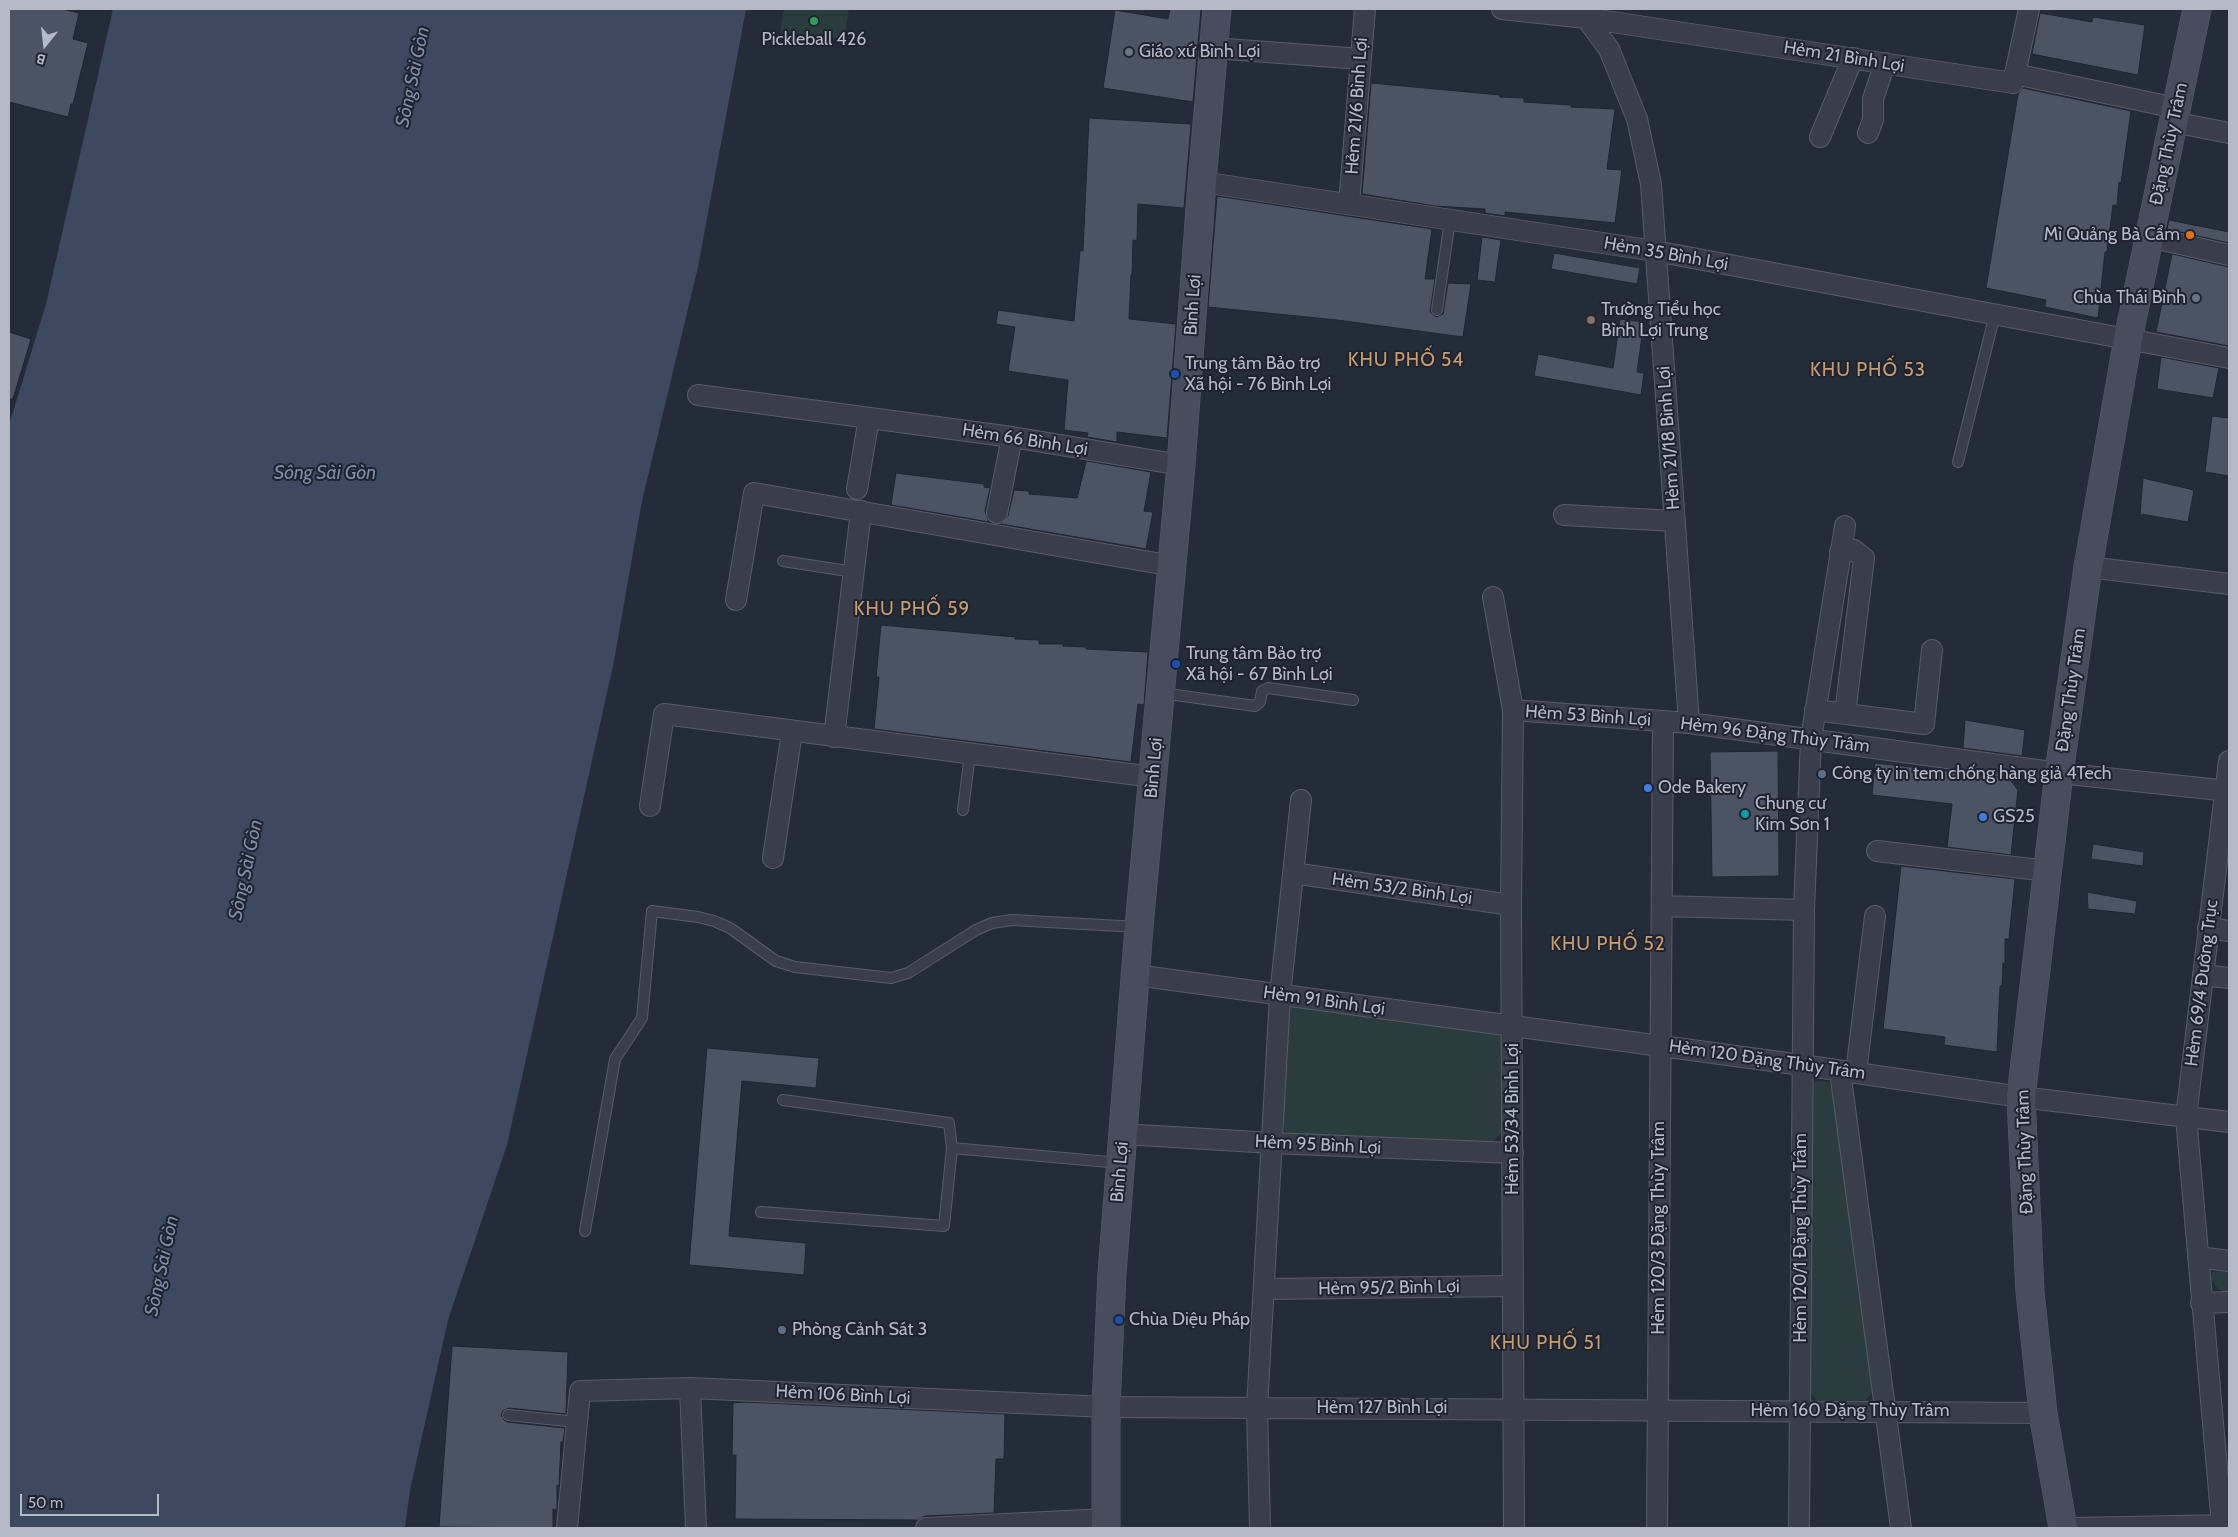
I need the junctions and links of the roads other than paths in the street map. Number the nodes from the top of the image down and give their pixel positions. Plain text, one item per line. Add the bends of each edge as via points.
1 (1217, 9) edge
2 (1365, 9) edge
3 (1502, 9) edge
4 (2029, 9) edge
5 (2197, 9) edge
6 (1586, 13) edge
7 (1213, 48) junction
8 (1853, 58) junction
9 (1361, 59) junction
10 (1885, 63) junction
11 (2015, 74) junction
12 (2175, 115) junction
13 (1868, 133) dead end
14 (2229, 133) edge
15 (1820, 137) dead end
16 (1202, 182) junction
17 (1349, 204) junction
18 (1450, 220) junction
19 (2150, 238) junction
20 (1655, 250) junction
21 (2229, 255) edge
22 (1437, 310) dead end
23 (1995, 314) junction
24 (2128, 339) junction
25 (2229, 358) edge
26 (698, 395) dead end
27 (869, 418) junction
28 (1012, 437) junction
29 (1958, 462) dead end
30 (1181, 465) junction
31 (857, 489) dead end
32 (860, 511) junction
33 (998, 513) dead end
34 (1564, 515) dead end
35 (1675, 521) junction
36 (1845, 526) dead end
37 (1840, 552) junction
38 (783, 561) dead end
39 (1173, 566) junction
40 (2088, 568) junction
41 (854, 572) junction
42 (2229, 584) edge
43 (1493, 597) dead end
44 (736, 600) dead end
45 (1932, 650) dead end
46 (1160, 693) junction
47 (1353, 700) dead end
48 (1513, 710) junction
49 (1815, 710) junction
50 (1845, 714) junction
51 (1663, 722) junction
52 (1689, 723) junction
53 (792, 732) junction
54 (834, 737) junction
55 (1812, 739) junction
56 (970, 754) junction
57 (2229, 761) edge
58 (2059, 773) junction
59 (1153, 777) junction
60 (2227, 791) edge
61 (1301, 800) dead end
62 (650, 806) dead end
63 (963, 810) dead end
64 (1877, 851) dead end
65 (773, 858) dead end
66 (2048, 871) junction
67 (1293, 873) junction
68 (1511, 905) junction
69 (1662, 906) junction
70 (1804, 910) junction
71 (1875, 916) dead end
72 (1139, 927) junction
73 (2208, 928) junction
74 (2229, 931) edge
75 (1135, 975) junction
76 (2203, 975) junction
77 (2229, 978) edge
78 (1280, 995) junction
79 (1512, 1026) junction
80 (1660, 1045) junction
81 (1802, 1065) junction
82 (1848, 1072) junction
83 (2021, 1097) junction
84 (783, 1100) dead end
85 (2186, 1117) junction
86 (2229, 1122) edge
87 (1123, 1134) junction
88 (1272, 1143) junction
89 (952, 1148) junction
90 (1513, 1153) junction
91 (1121, 1163) junction
92 (761, 1212) dead end
93 (585, 1232) dead end
94 (2198, 1257) junction
95 (2229, 1261) edge
96 (1513, 1286) junction
97 (1264, 1289) junction
98 (2229, 1302) edge
99 (2201, 1303) junction
100 (690, 1388) junction
101 (1106, 1407) junction
102 (1257, 1408) junction
103 (1514, 1409) junction
104 (1658, 1410) junction
105 (1800, 1411) junction
106 (2221, 1411) edge
107 (1885, 1412) junction
108 (2043, 1412) junction
109 (508, 1415) dead end
110 (577, 1422) junction
111 (1106, 1523) edge
112 (2225, 1525) edge
113 (567, 1528) edge
114 (696, 1528) edge
115 (926, 1528) edge
116 (948, 1528) edge
117 (1260, 1528) edge
118 (1514, 1528) edge
119 (1656, 1528) edge
120 (1799, 1528) edge
121 (1901, 1528) edge
122 (2063, 1528) edge
123 (2072, 1528) edge

1 - 7 main road, Bình Lợi
2 - 9 street, Hẻm 21/6 Bình Lợi
3 - 6 street, Hẻm 21 Bình Lợi
4 - 11 street
5 - 12 main road, Đặng Thùy Trâm
6 - 8 street, Hẻm 21 Bình Lợi
6 - 20 street, Hẻm 21/18 Bình Lợi via 1609,49 1637,119 1651,184
7 - 9 street
7 - 16 main road, Bình Lợi
8 - 10 street, Hẻm 21 Bình Lợi
8 - 15 street
9 - 17 street, Hẻm 21/6 Bình Lợi
10 - 11 street, Hẻm 21 Bình Lợi via 2014,83
10 - 13 street via 1873,99 1873,120
11 - 12 street
12 - 14 street
12 - 19 main road, Đặng Thùy Trâm
16 - 17 street, Hẻm 35 Bình Lợi
16 - 30 main road, Bình Lợi
17 - 18 street, Hẻm 35 Bình Lợi
18 - 20 street, Hẻm 35 Bình Lợi
18 - 22 lane
19 - 21 street
19 - 24 main road, Đặng Thùy Trâm
20 - 23 street, Hẻm 35 Bình Lợi
20 - 35 street, Hẻm 21/18 Bình Lợi
23 - 24 street, Hẻm 35 Bình Lợi
23 - 29 lane
24 - 25 street, Hẻm 35 Bình Lợi
24 - 40 main road, Đặng Thùy Trâm
26 - 27 street, Hẻm 66 Bình Lợi
27 - 28 street, Hẻm 66 Bình Lợi
27 - 31 street
28 - 30 street, Hẻm 66 Bình Lợi
28 - 33 street
30 - 39 main road, Bình Lợi
32 - 39 street
32 - 41 street
32 - 44 street via 754,493
34 - 35 street
35 - 52 street, Hẻm 21/18 Bình Lợi
36 - 37 street, Hẻm 120/1 Đặng Thùy Trâm
37 - 49 street, Hẻm 120/1 Đặng Thùy Trâm
37 - 50 street via 1854,550 1864,558
38 - 41 lane
39 - 46 main road, Bình Lợi
40 - 42 street
40 - 58 main road, Đặng Thùy Trâm
41 - 54 street
43 - 48 street, Hẻm 53/34 Bình Lợi
45 - 50 street via 1924,724
46 - 47 lane via 1255,706 1260,702 1262,690 1268,688
46 - 59 main road, Bình Lợi
48 - 51 street, Hẻm 53 Bình Lợi
48 - 68 street, Hẻm 53/34 Bình Lợi
49 - 50 street
49 - 55 street, Hẻm 120/1 Đặng Thùy Trâm
51 - 52 street, Hẻm 96 Đặng Thùy Trâm
51 - 69 street, Hẻm 96 Đặng Thùy Trâm
52 - 55 street, Hẻm 96 Đặng Thùy Trâm
53 - 54 street
53 - 62 street via 664,714
53 - 65 street
54 - 56 street
55 - 58 street, Hẻm 96 Đặng Thùy Trâm
55 - 70 street, Hẻm 120/1 Đặng Thùy Trâm
56 - 59 street
56 - 63 lane
57 - 60 street, Hẻm 69/4 Đường Trục
58 - 60 street, Hẻm 96 Đặng Thùy Trâm
58 - 66 main road, Đặng Thùy Trâm
59 - 72 main road, Bình Lợi
60 - 73 street, Hẻm 69/4 Đường Trục
61 - 67 street
64 - 66 street
66 - 83 main road, Đặng Thùy Trâm
67 - 68 street, Hẻm 53/2 Bình Lợi
67 - 78 street
68 - 79 street, Hẻm 53/34 Bình Lợi
69 - 70 street
69 - 80 street, Hẻm 96 Đặng Thùy Trâm
70 - 81 street, Hẻm 120/1 Đặng Thùy Trâm
71 - 82 street
72 - 75 main road, Bình Lợi
72 - 93 lane via 1012,920 992,923 908,973 891,978 795,967 776,961 730,928 714,921 652,911 642,1018 615,1059
73 - 74 street
73 - 76 street, Hẻm 69/4 Đường Trục
75 - 78 street, Hẻm 91 Bình Lợi
75 - 87 main road, Bình Lợi
76 - 77 street
76 - 85 street, Hẻm 69/4 Đường Trục
78 - 79 street, Hẻm 91 Bình Lợi
78 - 88 street
79 - 80 street, Hẻm 120 Đặng Thùy Trâm
79 - 90 street, Hẻm 53/34 Bình Lợi
80 - 81 street, Hẻm 120 Đặng Thùy Trâm
80 - 104 street, Hẻm 120/3 Đặng Thùy Trâm
81 - 82 street, Hẻm 120 Đặng Thùy Trâm
81 - 105 street, Hẻm 120/1 Đặng Thùy Trâm
82 - 83 street, Hẻm 120 Đặng Thùy Trâm
82 - 107 street
83 - 85 street, Hẻm 120 Đặng Thùy Trâm
83 - 108 main road, Đặng Thùy Trâm via 2030,1292
84 - 89 lane via 949,1123
85 - 86 street, Hẻm 120 Đặng Thùy Trâm
85 - 94 street, Hẻm 69/4 Đường Trục
87 - 88 street, Hẻm 95 Bình Lợi
87 - 91 main road, Bình Lợi
88 - 90 street, Hẻm 95 Bình Lợi
88 - 97 street
89 - 91 lane
89 - 92 lane via 944,1226
90 - 96 street, Hẻm 53/34 Bình Lợi
91 - 101 main road, Bình Lợi
94 - 95 street
94 - 99 street, Hẻm 69/4 Đường Trục
96 - 97 street, Hẻm 95/2 Bình Lợi
96 - 103 street, Hẻm 53/34 Bình Lợi
97 - 102 street
98 - 99 street
99 - 106 street, Hẻm 69/4 Đường Trục
100 - 101 street, Hẻm 106 Bình Lợi
100 - 110 street, Hẻm 106 Bình Lợi via 580,1390
100 - 114 street
101 - 102 street, Hẻm 127 Bình Lợi
101 - 111 main road, Bình Lợi
102 - 103 street, Hẻm 127 Bình Lợi
102 - 117 street
103 - 104 street, Hẻm 127 Bình Lợi
103 - 118 street, Hẻm 53/34 Bình Lợi
104 - 105 street, Hẻm 160 Đặng Thùy Trâm
104 - 119 street, Hẻm 120/3 Đặng Thùy Trâm
105 - 107 street, Hẻm 160 Đặng Thùy Trâm
105 - 120 street, Hẻm 120/1 Đặng Thùy Trâm
106 - 112 street, Hẻm 69/4 Đường Trục
107 - 108 street, Hẻm 160 Đặng Thùy Trâm
107 - 121 street
108 - 122 main road, Đặng Thùy Trâm
109 - 110 lane
110 - 113 street
111 - 116 street
112 - 123 street
115 - 116 street

